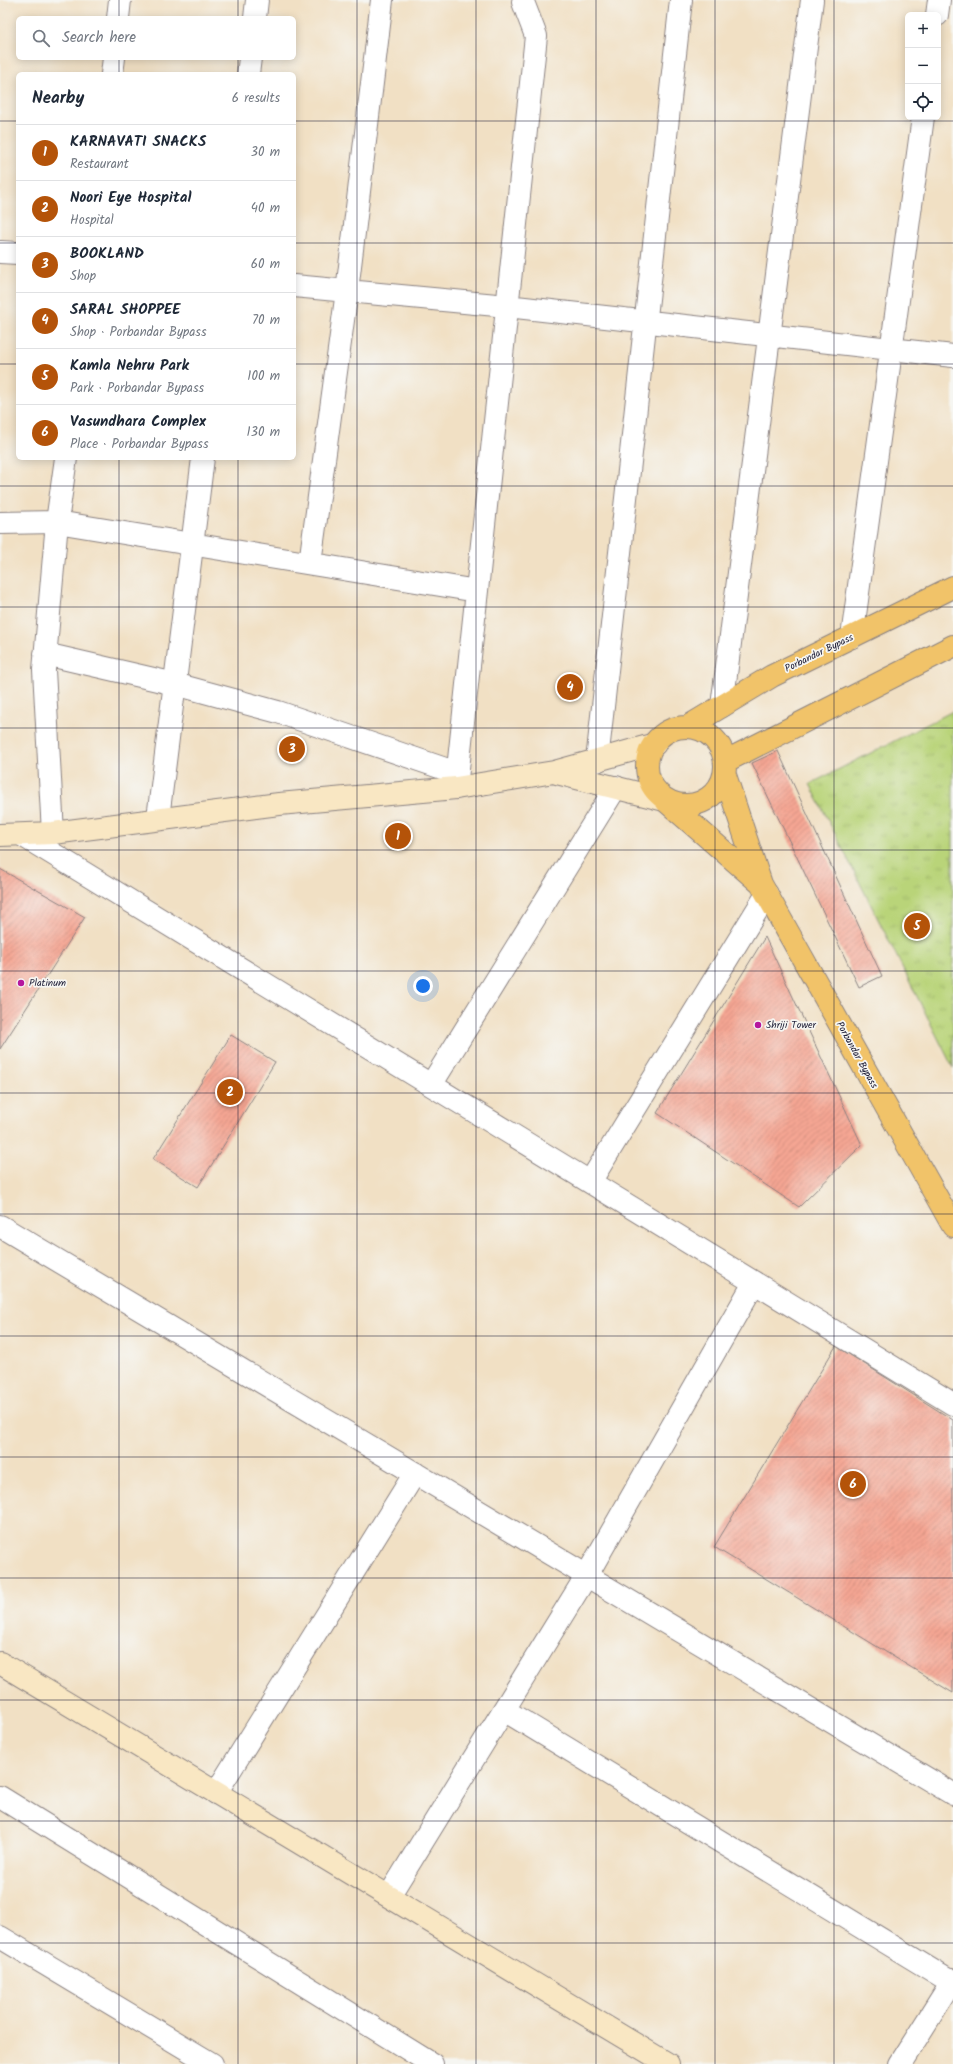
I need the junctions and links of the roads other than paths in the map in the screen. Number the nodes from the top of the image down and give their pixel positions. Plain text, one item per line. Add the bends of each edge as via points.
1 (120, 0) edge
2 (257, 0) edge
3 (382, 0) edge
4 (682, 0) edge
5 (812, 0) edge
6 (939, 0) edge
7 (518, 1) edge
8 (937, 12) edge
9 (118, 16) edge
10 (255, 16) edge
11 (114, 60) edge
12 (250, 60) edge
13 (112, 72) edge
14 (248, 72) edge
15 (923, 120) edge
16 (0, 252) edge
17 (16, 253) edge
18 (296, 286) edge
19 (347, 291) junction
20 (507, 306) junction
21 (646, 322) junction
22 (769, 336) junction
23 (891, 349) junction
24 (953, 356) edge
25 (66, 460) edge
26 (203, 460) edge
27 (57, 522) junction
28 (0, 523) edge
29 (192, 544) junction
30 (310, 563) junction
31 (953, 587) edge
32 (477, 591) junction
33 (852, 637) junction
34 (953, 646) edge
35 (46, 654) junction
36 (175, 684) junction
37 (722, 706) junction
38 (689, 726) junction
39 (655, 744) junction
40 (597, 761) junction
41 (725, 768) junction
42 (554, 772) junction
43 (457, 781) junction
44 (616, 787) junction
45 (665, 800) junction
46 (158, 818) junction
47 (53, 833) junction
48 (0, 835) edge
49 (22, 835) junction
50 (764, 889) junction
51 (431, 1085) junction
52 (590, 1182) junction
53 (0, 1226) edge
54 (953, 1226) edge
55 (754, 1283) junction
56 (953, 1404) edge
57 (415, 1473) junction
58 (587, 1576) junction
59 (0, 1663) edge
60 (504, 1710) junction
61 (216, 1793) junction
62 (953, 1794) edge
63 (0, 1797) edge
64 (389, 1896) junction
65 (0, 1937) edge
66 (952, 1982) edge
67 (212, 2064) edge
68 (432, 2064) edge
69 (668, 2064) edge
70 (900, 2064) edge

1 - 9 street
2 - 10 street
3 - 19 street
4 - 21 street
5 - 22 street
6 - 8 street
7 - 20 street via 536,36
11 - 13 street
12 - 14 street
15 - 23 street
16 - 17 street
18 - 19 street
19 - 20 street
19 - 30 street
20 - 21 street
20 - 32 street
21 - 22 street
21 - 40 street
22 - 23 street
22 - 37 street
23 - 24 street
23 - 33 street
25 - 27 street
26 - 29 street
27 - 28 street
27 - 29 street
27 - 35 street
29 - 30 street
29 - 36 street
30 - 32 street
31 - 33 main road, Porbandar Bypass
32 - 43 street
33 - 37 main road, Porbandar Bypass via 772,676
34 - 41 main road
35 - 36 street
35 - 47 street via 44,670
36 - 43 street via 278,712
36 - 46 street
37 - 38 main road, Porbandar Bypass
38 - 39 main road via 663,734 658,737
38 - 41 main road via 714,737 722,748
39 - 40 main road
39 - 45 main road via 648,755 649,780
40 - 42 main road
41 - 45 main road via 720,786 712,796 702,802 689,805
41 - 50 main road
42 - 43 main road
42 - 44 main road
43 - 46 main road
44 - 45 main road
44 - 51 street
45 - 50 main road
46 - 47 main road
47 - 49 main road
48 - 49 main road
49 - 51 street
50 - 52 street
50 - 54 main road, Porbandar Bypass
51 - 52 street
52 - 55 street
53 - 57 street
55 - 56 street
55 - 58 street
57 - 58 street
57 - 61 street
58 - 60 street
58 - 62 street
59 - 61 main road
60 - 64 street
60 - 66 street
61 - 64 main road
63 - 68 street
64 - 69 main road
65 - 67 street
66 - 70 street

